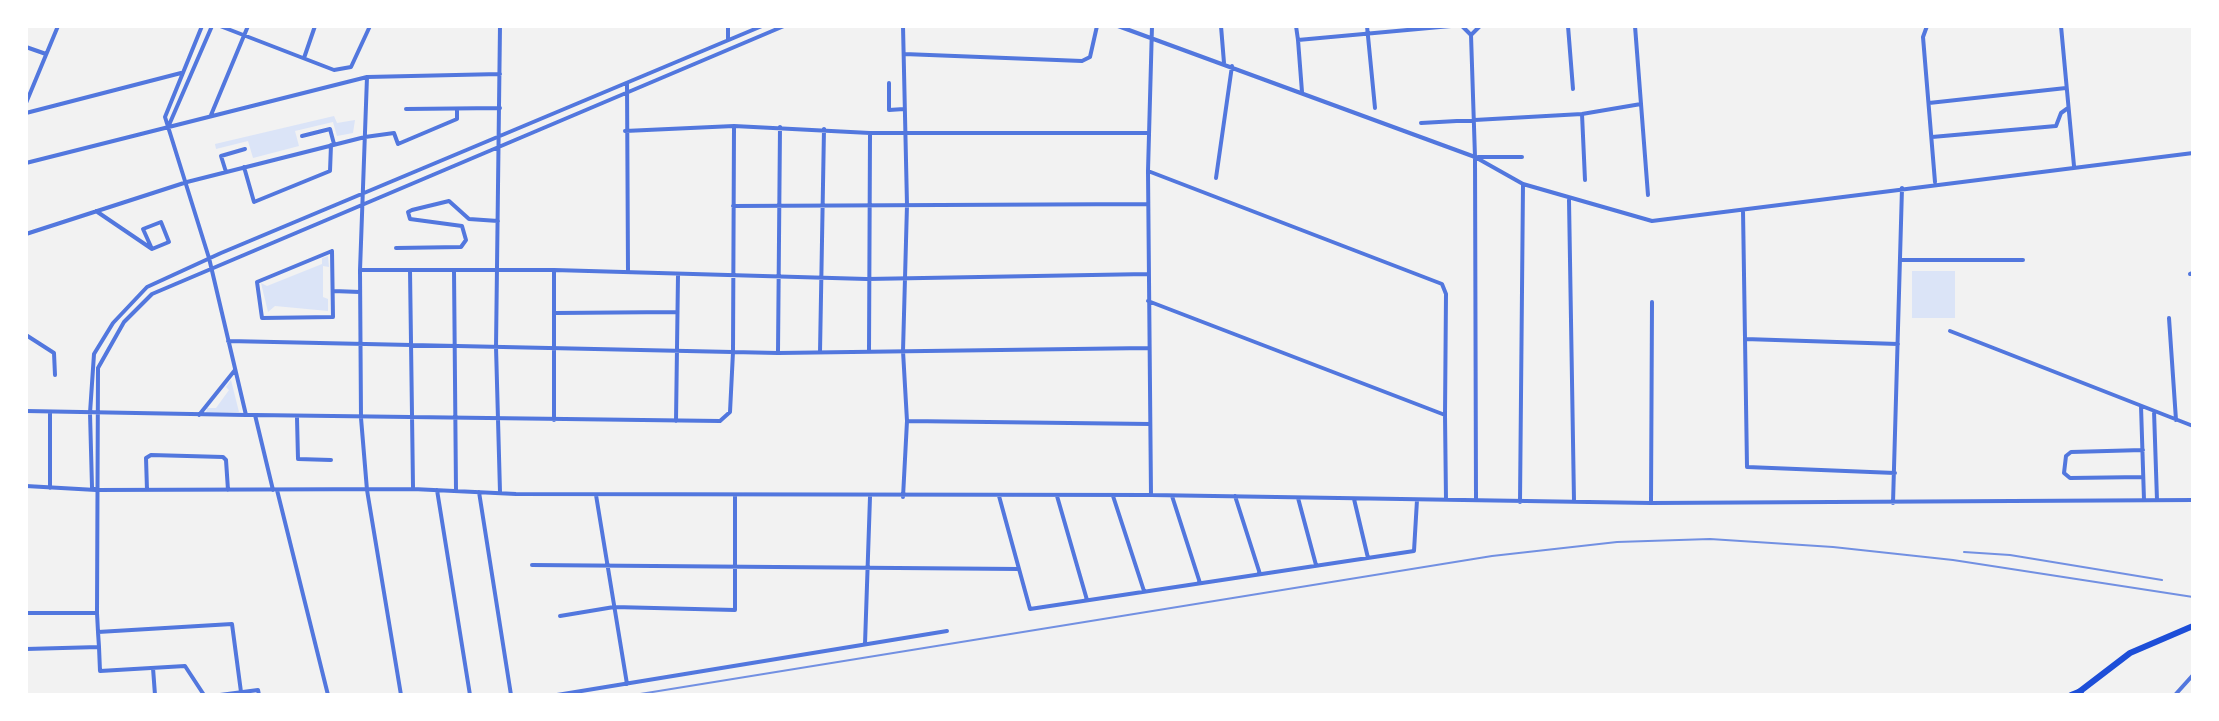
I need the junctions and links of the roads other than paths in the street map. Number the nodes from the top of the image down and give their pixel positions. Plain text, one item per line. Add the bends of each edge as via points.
1 (58, 26) edge
2 (202, 26) edge
3 (212, 26) edge
4 (220, 26) edge
5 (248, 26) edge
6 (315, 26) edge
7 (370, 26) edge
8 (500, 26) edge
9 (728, 26) edge
10 (762, 26) edge
11 (784, 26) edge
12 (903, 26) edge
13 (1097, 26) edge
14 (1118, 26) edge
15 (1152, 26) edge
16 (1221, 26) edge
17 (1296, 26) edge
18 (1367, 26) edge
19 (1451, 26) edge
20 (1462, 26) edge
21 (1482, 26) edge
22 (1568, 26) edge
23 (1635, 26) edge
24 (1927, 26) edge
25 (2061, 26) edge
26 (1368, 34) junction
27 (244, 35) junction
28 (1471, 35) junction
29 (1152, 38) junction
30 (728, 40) junction
31 (1298, 40) junction
32 (26, 47) edge
33 (46, 54) junction
34 (904, 54) junction
35 (304, 59) junction
36 (1224, 63) junction
37 (1232, 66) junction
38 (181, 73) junction
39 (500, 74) junction
40 (367, 77) junction
41 (627, 83) junction
42 (889, 83) dead end
43 (2067, 88) junction
44 (1573, 89) dead end
45 (1302, 92) junction
46 (624, 93) junction
47 (26, 103) edge
48 (1929, 103) junction
49 (1641, 104) junction
50 (500, 108) junction
51 (1375, 108) dead end
52 (2068, 108) junction
53 (406, 109) dead end
54 (457, 109) junction
55 (904, 109) junction
56 (26, 113) edge
57 (1582, 114) junction
58 (211, 115) junction
59 (1474, 122) junction
60 (1421, 123) dead end
61 (169, 125) junction
62 (734, 126) junction
63 (780, 127) junction
64 (824, 129) junction
65 (625, 131) junction
66 (906, 132) junction
67 (870, 133) junction
68 (1149, 133) junction
69 (302, 136) dead end
70 (365, 137) junction
71 (499, 137) junction
72 (1931, 137) junction
73 (333, 145) junction
74 (499, 145) junction
75 (245, 149) dead end
76 (2193, 153) edge
77 (1475, 157) junction
78 (1522, 157) dead end
79 (26, 163) edge
80 (2074, 166) junction
81 (244, 167) junction
82 (1148, 171) junction
83 (226, 172) junction
84 (1216, 178) dead end
85 (1585, 180) dead end
86 (187, 182) junction
87 (1935, 183) junction
88 (1523, 184) junction
89 (1902, 188) junction
90 (364, 193) junction
91 (1648, 195) dead end
92 (1569, 200) junction
93 (363, 203) junction
94 (1148, 204) junction
95 (907, 205) junction
96 (733, 206) junction
97 (871, 206) junction
98 (782, 207) junction
99 (823, 207) junction
100 (1743, 210) junction
101 (96, 211) junction
102 (469, 219) junction
103 (498, 221) junction
104 (462, 226) junction
105 (26, 234) edge
106 (396, 248) dead end
107 (152, 249) junction
108 (209, 258) junction
109 (1902, 260) junction
110 (2023, 260) dead end
111 (211, 267) junction
112 (360, 270) junction
113 (410, 270) junction
114 (454, 270) junction
115 (498, 270) junction
116 (554, 270) junction
117 (628, 273) junction
118 (1148, 274) junction
119 (678, 275) junction
120 (733, 277) junction
121 (780, 278) junction
122 (824, 278) junction
123 (904, 278) junction
124 (867, 279) junction
125 (333, 291) junction
126 (360, 292) junction
127 (1148, 301) junction
128 (1652, 302) dead end
129 (678, 312) junction
130 (555, 313) junction
131 (2169, 318) dead end
132 (1950, 331) dead end
133 (26, 335) edge
134 (1745, 339) junction
135 (228, 341) junction
136 (1899, 344) junction
137 (360, 345) junction
138 (411, 346) junction
139 (454, 346) junction
140 (496, 347) junction
141 (553, 348) junction
142 (1148, 348) junction
143 (678, 350) junction
144 (903, 351) junction
145 (733, 352) junction
146 (820, 352) junction
147 (869, 352) junction
148 (778, 353) junction
149 (235, 370) junction
150 (55, 375) dead end
151 (2141, 406) junction
152 (26, 411) edge
153 (2154, 411) junction
154 (50, 412) junction
155 (90, 413) junction
156 (97, 413) junction
157 (199, 415) junction
158 (246, 415) junction
159 (255, 415) junction
160 (1445, 415) junction
161 (297, 418) junction
162 (361, 418) junction
163 (412, 419) junction
164 (455, 419) junction
165 (499, 419) junction
166 (2176, 420) junction
167 (554, 421) junction
168 (676, 421) junction
169 (907, 421) junction
170 (1150, 424) junction
171 (2193, 426) edge
172 (2143, 450) junction
173 (331, 460) dead end
174 (1895, 473) junction
175 (2143, 477) junction
176 (26, 486) edge
177 (50, 488) junction
178 (413, 489) junction
179 (96, 490) junction
180 (147, 490) junction
181 (228, 490) junction
182 (275, 490) junction
183 (367, 490) junction
184 (437, 490) junction
185 (456, 491) junction
186 (479, 492) junction
187 (500, 492) junction
188 (596, 495) junction
189 (1151, 495) junction
190 (735, 496) junction
191 (999, 496) junction
192 (1057, 496) junction
193 (1113, 496) junction
194 (1172, 496) junction
195 (1235, 496) junction
196 (870, 497) junction
197 (903, 497) junction
198 (1298, 498) junction
199 (1354, 499) junction
200 (1417, 500) junction
201 (1446, 500) junction
202 (1476, 500) junction
203 (2144, 500) junction
204 (2157, 500) junction
205 (2193, 500) edge
206 (1520, 502) junction
207 (1574, 502) junction
208 (1651, 503) junction
209 (1893, 503) junction
210 (1368, 558) junction
211 (532, 565) dead end
212 (1316, 565) junction
213 (609, 566) junction
214 (736, 568) junction
215 (867, 569) junction
216 (1019, 569) junction
217 (1260, 574) junction
218 (1200, 583) junction
219 (1144, 591) junction
220 (1087, 600) junction
221 (614, 607) junction
222 (26, 613) edge
223 (97, 613) junction
224 (560, 616) dead end
225 (2193, 626) edge
226 (947, 631) dead end
227 (98, 632) junction
228 (865, 644) junction
229 (99, 647) junction
230 (26, 649) edge
231 (153, 668) junction
232 (2193, 675) edge
233 (627, 684) junction
234 (241, 692) junction
235 (2076, 694) edge
236 (155, 695) edge
237 (204, 695) edge
238 (220, 695) edge
239 (259, 695) edge
240 (328, 695) edge
241 (401, 695) edge
242 (470, 695) edge
243 (511, 695) edge
244 (557, 695) edge
245 (2175, 695) edge

1 - 33 street
2 - 38 street
3 - 61 street
4 - 27 street
5 - 27 street
6 - 35 street
7 - 35 street via 351,67 334,70
8 - 39 street
9 - 30 street
10 - 30 street
11 - 46 street
12 - 34 street
13 - 34 street via 1090,57 1082,61
14 - 29 street
15 - 29 street
16 - 36 street
17 - 31 street
18 - 26 street
19 - 26 street
20 - 28 street
21 - 28 street
22 - 44 street
23 - 49 street
24 - 48 street via 1923,37
25 - 43 street
26 - 31 street
26 - 51 street
27 - 35 street
27 - 58 street
28 - 59 street
29 - 36 street
29 - 68 street
30 - 41 street
31 - 45 street
32 - 33 street
33 - 47 street
34 - 55 street
36 - 37 street
37 - 45 street
37 - 84 street
38 - 56 street
38 - 61 street via 165,117
39 - 40 street
39 - 50 street
40 - 58 street
40 - 70 street
41 - 46 street
41 - 71 street
42 - 55 street via 889,110
43 - 48 street
43 - 52 street
45 - 77 street
46 - 65 street
46 - 74 street
48 - 72 street
49 - 57 street
49 - 91 street
50 - 54 street
50 - 71 street
52 - 72 street via 2056,126
52 - 80 street
53 - 54 street
54 - 70 street via 457,119 398,144 394,133
55 - 66 street
57 - 59 street
57 - 85 street
58 - 61 street
59 - 60 street
59 - 77 street
61 - 79 street
61 - 86 street
62 - 63 street
62 - 65 street
62 - 96 street
63 - 64 street
63 - 98 street
64 - 67 street
64 - 99 street
65 - 117 street
66 - 67 street
66 - 68 street
66 - 95 street
67 - 97 street
68 - 82 street
69 - 73 street via 330,129
70 - 73 street
70 - 90 street
71 - 74 street
71 - 90 street
72 - 87 street
73 - 81 street
73 - 81 street via 330,171 254,202
74 - 93 street
74 - 103 street
75 - 83 street via 221,156
76 - 80 street
77 - 78 street
77 - 88 street
77 - 202 street
80 - 87 street
81 - 83 street
82 - 94 street
82 - 160 street via 1442,284
83 - 86 street
86 - 101 street
86 - 108 street
87 - 89 street
88 - 92 street
88 - 206 street
89 - 100 street
89 - 109 street
90 - 93 street
90 - 108 street
92 - 100 street via 1652,221
92 - 207 street
93 - 111 street
93 - 112 street
94 - 95 street
94 - 118 street
95 - 97 street
95 - 123 street
96 - 98 street
96 - 120 street
97 - 99 street
97 - 124 street
98 - 99 street
98 - 121 street
99 - 122 street
100 - 134 street
101 - 105 street
101 - 107 street
102 - 103 street
102 - 104 street
102 - 104 street via 449,201 408,212 410,219
103 - 115 street
104 - 106 street via 466,240 461,247
107 - 107 street via 143,229 161,222 169,242
108 - 111 street
108 - 155 street via 158,280 113,323 94,354
109 - 110 street
109 - 136 street
111 - 135 street
111 - 156 street via 161,287 124,322 101,359
112 - 113 street
112 - 126 street
113 - 114 street
113 - 138 street
114 - 115 street
114 - 139 street
115 - 116 street
115 - 140 street
116 - 117 street
116 - 130 street
117 - 119 street
118 - 123 street
118 - 127 street
119 - 120 street
119 - 129 street
120 - 121 street
120 - 145 street
121 - 122 street
121 - 148 street
122 - 124 street
122 - 146 street
123 - 124 street
123 - 144 street
124 - 147 street
125 - 125 street via 333,317 262,318 257,282 332,251
125 - 126 street
126 - 137 street
127 - 142 street
127 - 160 street
128 - 208 street
129 - 130 street
129 - 143 street
130 - 141 street
131 - 166 street
132 - 151 street
133 - 150 street via 54,353
134 - 136 street
134 - 174 street via 1747,467
135 - 137 street
135 - 149 street
136 - 174 street
137 - 138 street
137 - 162 street
138 - 139 street
138 - 163 street
139 - 140 street
139 - 164 street
140 - 141 street
140 - 165 street
141 - 143 street
141 - 167 street
142 - 144 street
142 - 170 street
143 - 145 street
143 - 168 street
144 - 147 street
144 - 169 street
145 - 148 street
145 - 168 street via 730,412 720,421
146 - 147 street
146 - 148 street
149 - 157 street
149 - 158 street
151 - 153 street
151 - 172 street
152 - 154 street
153 - 166 street
153 - 204 street
154 - 155 street
154 - 177 street
155 - 156 street
155 - 179 street
156 - 157 street
156 - 179 street
157 - 158 street
158 - 159 street
159 - 161 street
159 - 182 street
160 - 201 street
161 - 162 street
161 - 173 street via 298,459
162 - 163 street
162 - 183 street
163 - 164 street
163 - 178 street
164 - 165 street
164 - 185 street
165 - 167 street
165 - 187 street
166 - 171 street
167 - 168 street
169 - 170 street
169 - 197 street
170 - 189 street
172 - 175 street
172 - 175 street via 2071,452 2064,473 2070,478
174 - 209 street
175 - 203 street
176 - 177 street
177 - 179 street
178 - 183 street
178 - 184 street
179 - 180 street
179 - 223 street
180 - 181 street
180 - 181 street via 146,458 151,455 223,457
181 - 182 street
182 - 183 street
182 - 240 street
183 - 241 street
184 - 185 street
184 - 242 street
185 - 186 street
186 - 187 street
186 - 243 street
187 - 188 street
188 - 190 street
188 - 213 street
189 - 193 street
189 - 194 street
190 - 196 street
190 - 214 street
191 - 192 street
191 - 197 street
191 - 216 street
192 - 193 street
192 - 220 street
193 - 219 street
194 - 195 street
194 - 218 street
195 - 198 street
195 - 217 street
196 - 197 street
196 - 215 street
198 - 199 street
198 - 212 street
199 - 200 street
199 - 210 street
200 - 201 street
200 - 210 street via 1414,551
201 - 202 street
202 - 206 street
203 - 204 street
203 - 209 street
204 - 205 street
206 - 207 street
207 - 208 street
208 - 209 street
210 - 212 street
211 - 213 street
212 - 217 street
213 - 214 street
213 - 221 street
214 - 215 street
214 - 221 street via 735,610
215 - 216 street
215 - 228 street
216 - 220 street via 1030,609
217 - 218 street
218 - 219 street
219 - 220 street
221 - 224 street
221 - 233 street
222 - 223 street
223 - 227 street
225 - 235 main road via 2130,653
226 - 228 street
227 - 229 street
227 - 234 street via 232,624
228 - 233 street
229 - 230 street
229 - 231 street via 100,671
231 - 236 street
231 - 237 street via 185,666
232 - 245 street
233 - 244 street
234 - 238 street
234 - 239 street via 258,690

